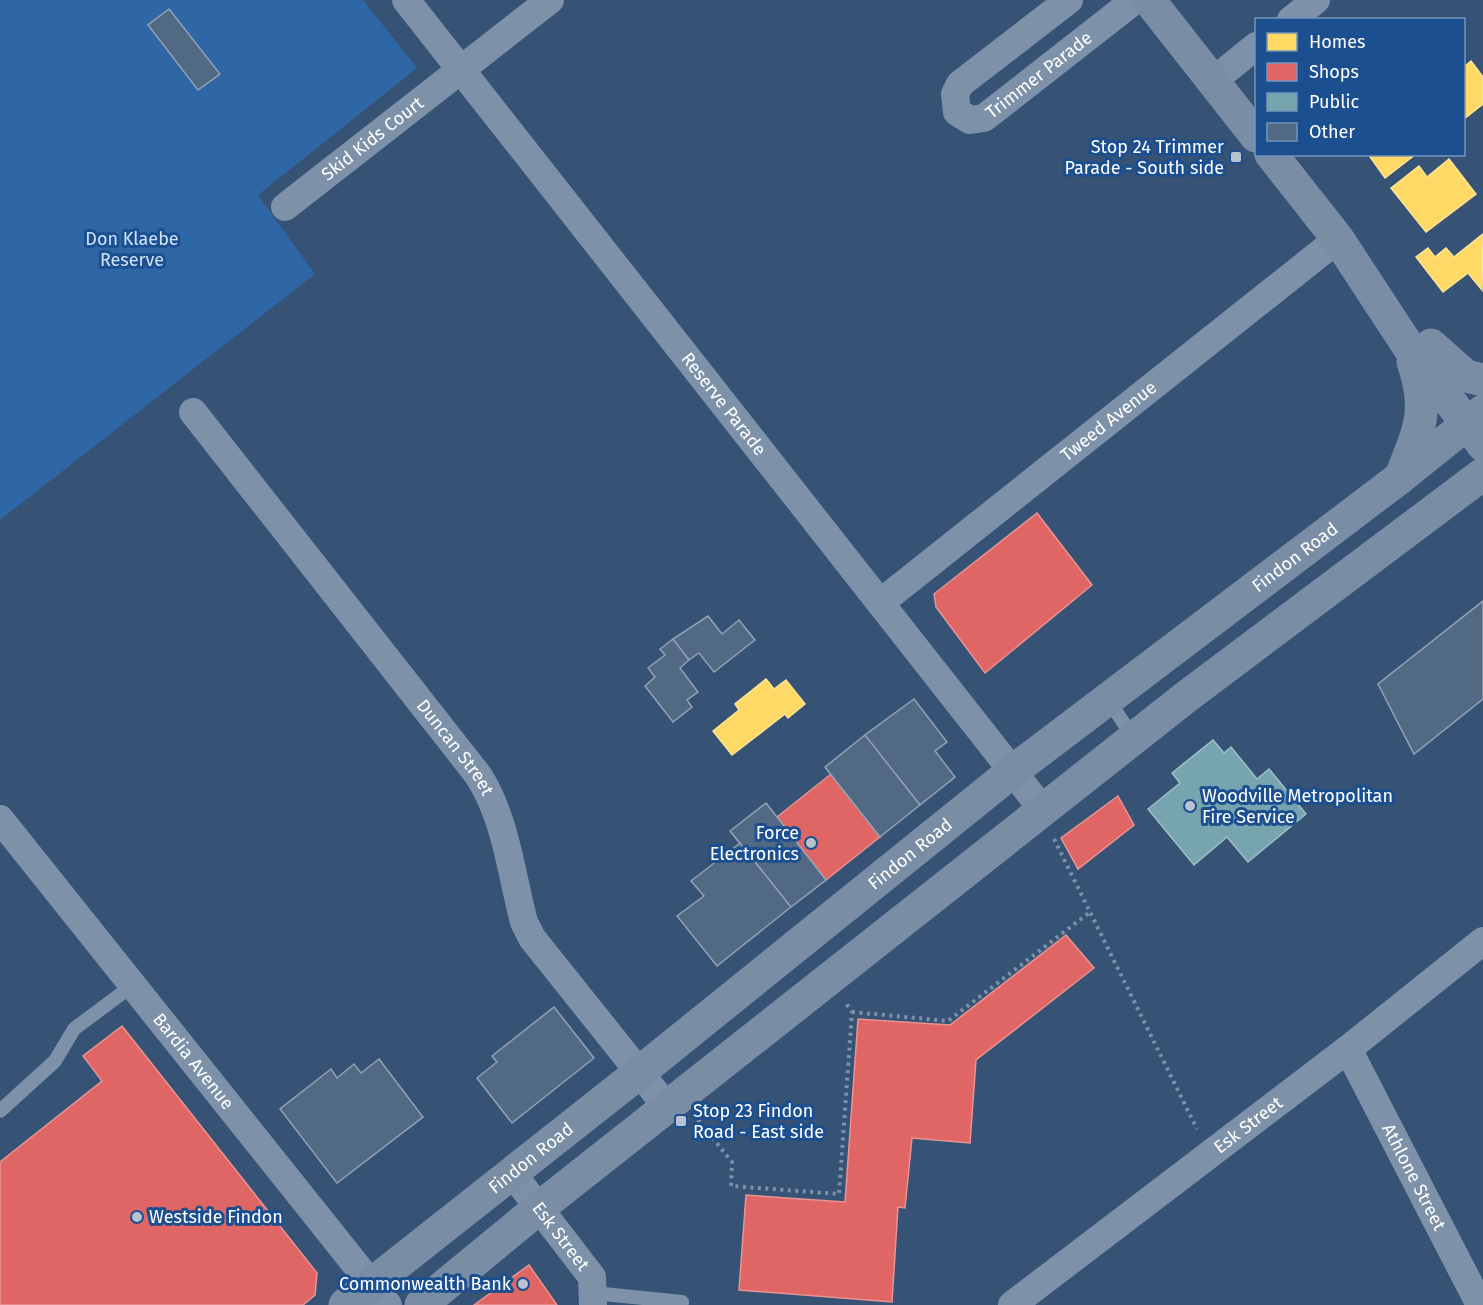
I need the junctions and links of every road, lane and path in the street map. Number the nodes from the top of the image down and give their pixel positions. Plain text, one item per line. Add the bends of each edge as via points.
1 (406, 0) edge
2 (550, 0) edge
3 (1069, 0) edge
4 (1135, 0) edge
5 (1149, 0) edge
6 (1316, 0) edge
7 (1294, 18) edge
8 (1255, 48) edge
9 (461, 70) junction
10 (1213, 81) junction
11 (1255, 134) edge
12 (1273, 156) edge
13 (285, 207) dead end
14 (1338, 240) junction
15 (1419, 346) junction
16 (1483, 380) edge
17 (194, 412) dead end
18 (1480, 421) edge
19 (1483, 474) edge
20 (1401, 477) junction
21 (880, 603) junction
22 (1108, 699) junction
23 (1134, 739) junction
24 (1013, 771) junction
25 (0, 819) edge
26 (1047, 821) junction
27 (1090, 912) junction
28 (1483, 941) edge
29 (133, 985) junction
30 (1348, 1049) junction
31 (640, 1072) junction
32 (0, 1111) edge
33 (680, 1111) junction
34 (1197, 1129) dead end
35 (512, 1173) junction
36 (540, 1208) junction
37 (380, 1295) edge
38 (593, 1299) edge
39 (682, 1302) dead end
40 (345, 1305) edge
41 (422, 1305) edge
42 (1012, 1305) edge
43 (1480, 1305) edge

1 - 9 street, Reserve Parade
2 - 9 street, Skid Kids Court
3 - 4 street, Trimmer Parade via 960,84 954,94 957,112 970,120 984,118
5 - 10 main road
6 - 7 street
8 - 10 street
9 - 13 street, Skid Kids Court
9 - 21 street, Reserve Parade
10 - 11 main road
12 - 14 main road
14 - 15 main road
14 - 21 street, Tweed Avenue
15 - 16 main road via 1466,376
15 - 18 main road
15 - 20 main road via 1423,402 1420,425
17 - 31 street, Duncan Street via 478,775 498,815 524,922 532,938
18 - 20 main road, Findon Road
19 - 23 main road
20 - 22 main road, Findon Road
21 - 24 street, Reserve Parade
22 - 23 lane
22 - 24 main road, Findon Road
23 - 26 main road
24 - 26 street, Reserve Parade
24 - 31 main road, Findon Road
25 - 29 street, Bardia Avenue
26 - 27 path
26 - 33 main road
27 - 33 path via 948,1021 852,1012 839,1194 731,1186 732,1162
27 - 34 path
28 - 30 street, Esk Street
29 - 32 lane via 74,1029 55,1060
29 - 37 street, Bardia Avenue
30 - 42 street, Esk Street
30 - 43 street, Athlone Street
31 - 33 street, Duncan Street
31 - 35 main road, Findon Road
33 - 36 main road
35 - 36 street, Esk Street
35 - 37 main road, Findon Road
36 - 38 street, Esk Street via 592,1277
36 - 41 main road
37 - 40 main road, Findon Road
38 - 39 lane

